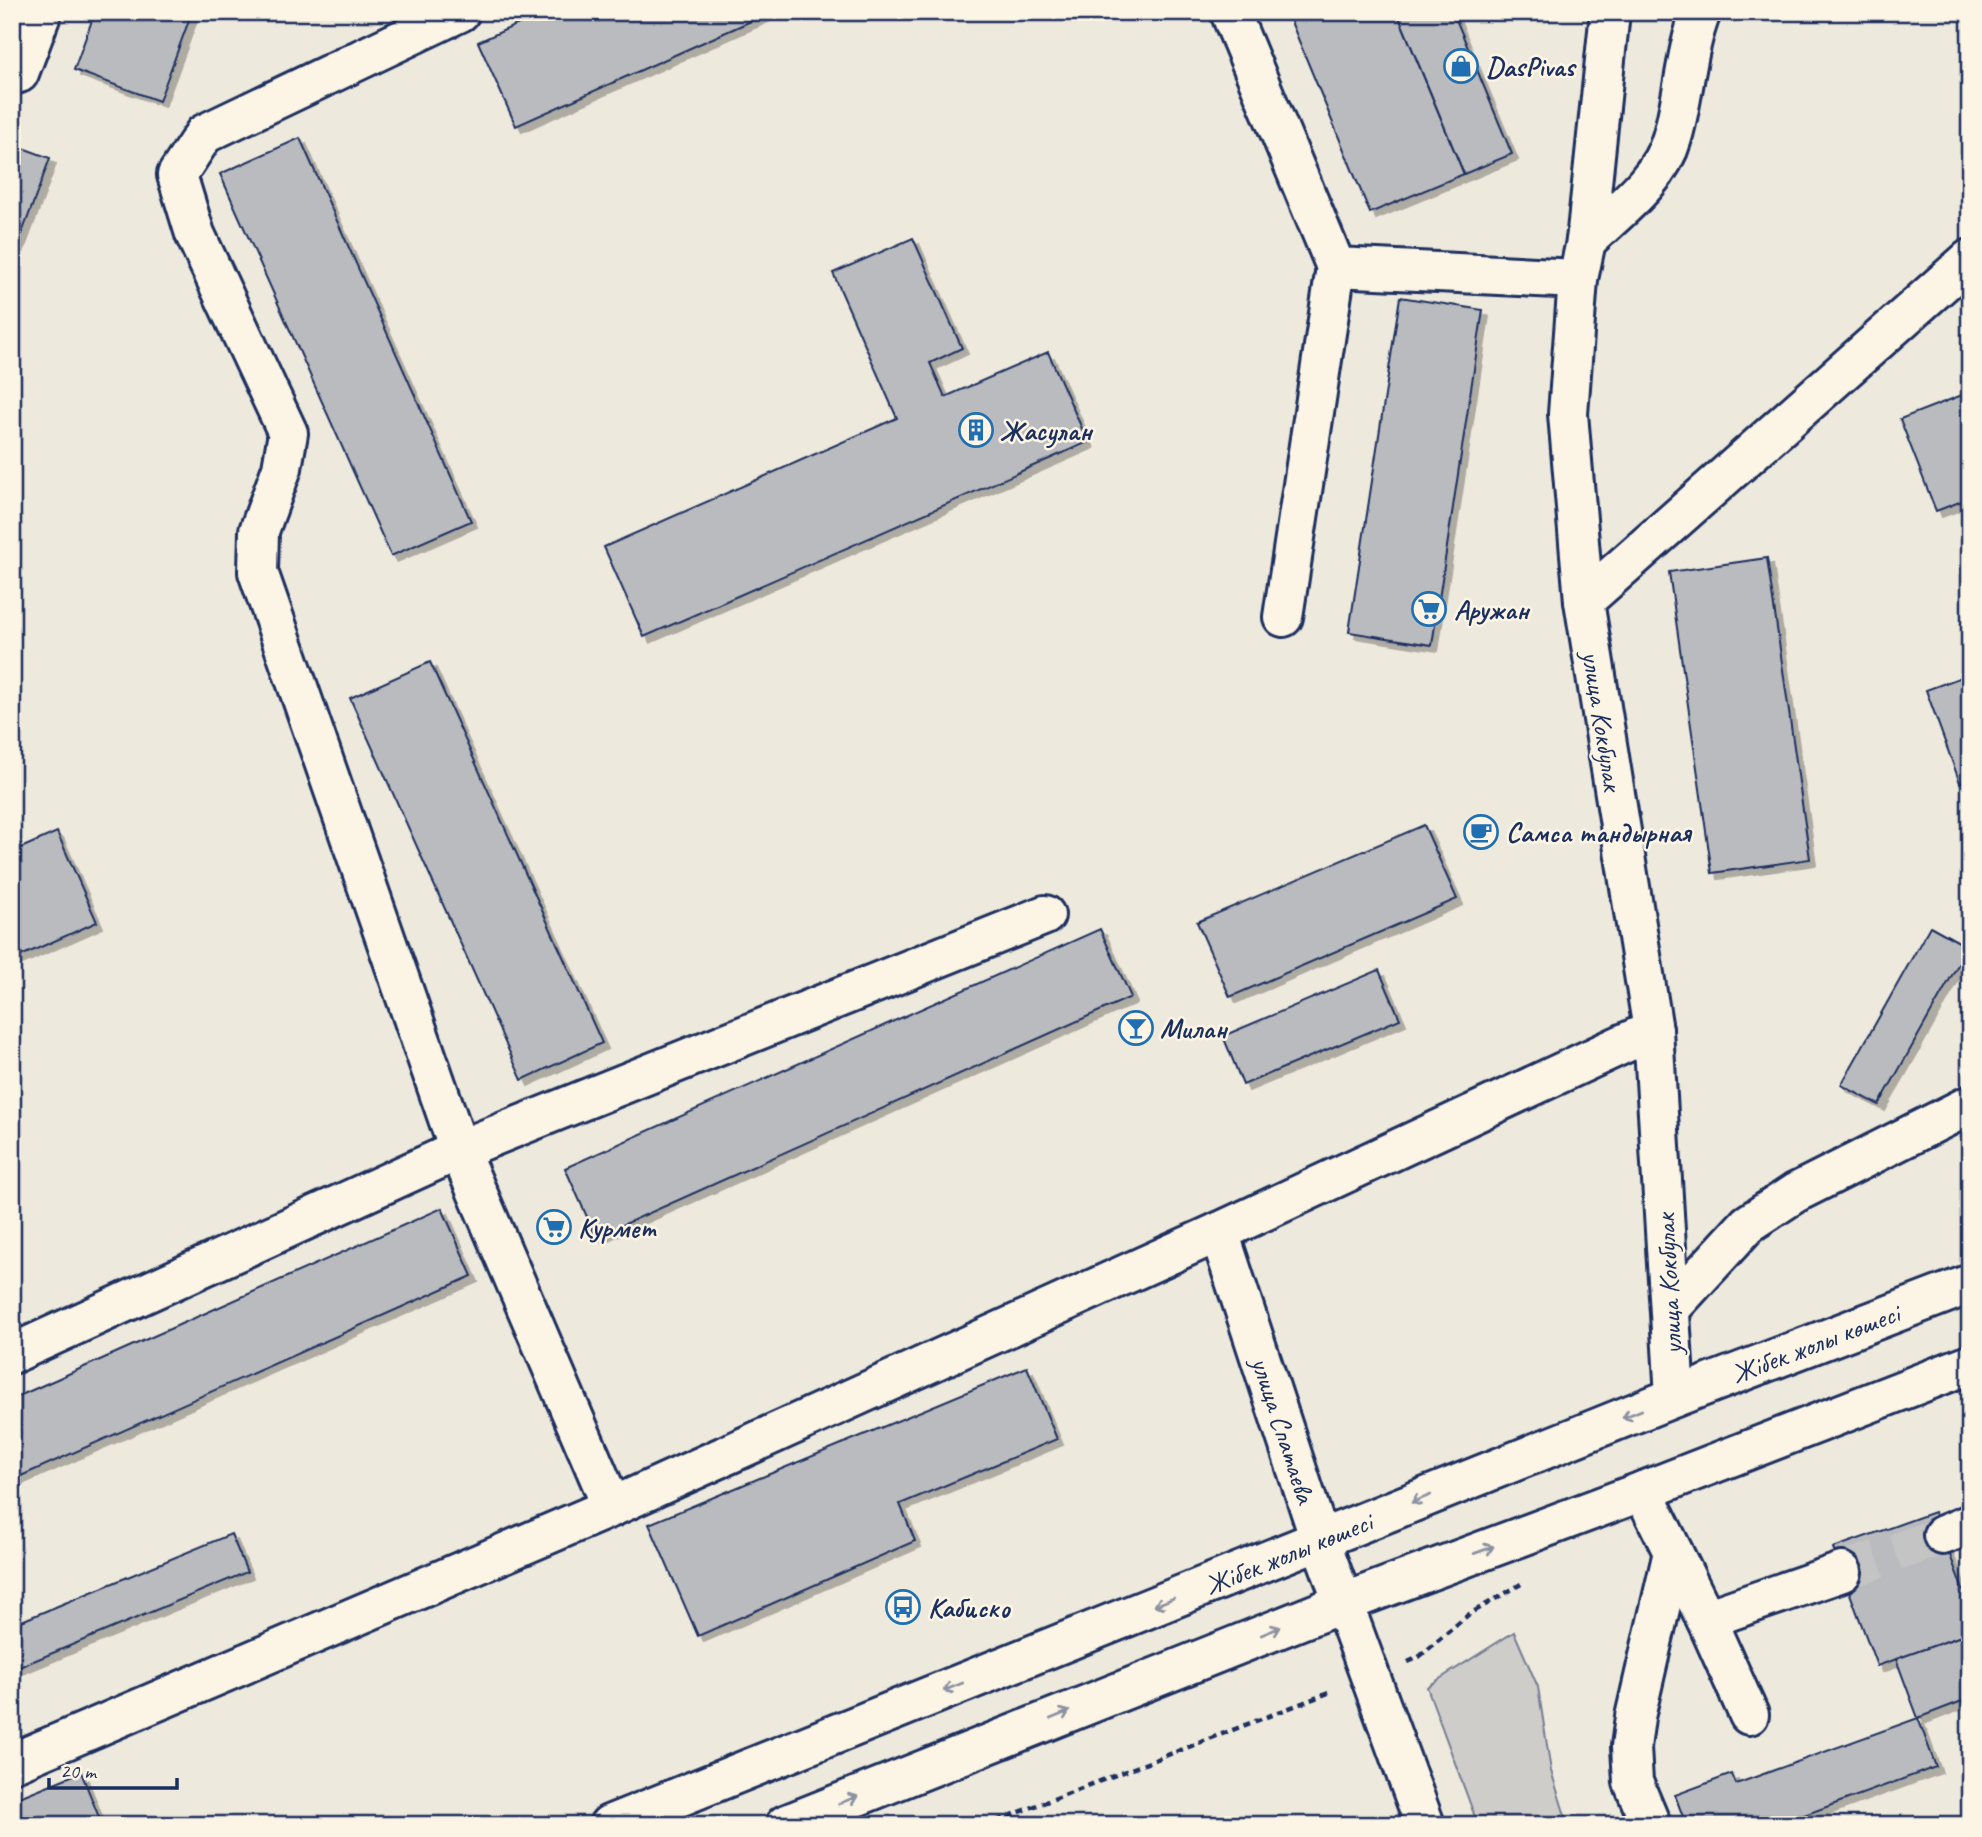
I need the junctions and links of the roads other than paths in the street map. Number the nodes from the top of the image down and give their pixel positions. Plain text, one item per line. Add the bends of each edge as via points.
1 (42, 12) edge
2 (460, 12) edge
3 (1230, 12) edge
4 (1609, 12) edge
5 (1701, 12) edge
6 (12, 75) edge
7 (1586, 241) junction
8 (1970, 259) edge
9 (1336, 267) junction
10 (1578, 279) junction
11 (1584, 601) junction
12 (1283, 617) dead end
13 (1045, 915) dead end
14 (1653, 1030) junction
15 (1970, 1105) edge
16 (459, 1150) junction
17 (1219, 1232) junction
18 (1970, 1284) edge
19 (1670, 1309) junction
20 (12, 1354) edge
21 (1970, 1364) edge
22 (1675, 1396) junction
23 (1643, 1491) junction
24 (612, 1507) junction
25 (1320, 1540) junction
26 (1673, 1552) junction
27 (1842, 1572) tunnel mouth
28 (1343, 1602) junction
29 (1706, 1619) junction
30 (1749, 1716) dead end
31 (12, 1763) edge
32 (609, 1825) edge
33 (785, 1825) edge
34 (1425, 1825) edge
35 (1651, 1825) edge

1 - 6 street via 19,73
2 - 16 street via 204,134 177,175 195,234 288,433 282,468 259,531 258,572
3 - 9 street
4 - 7 street, улица Кокбулак
5 - 7 street via 1672,141 1653,176
7 - 10 street, улица Кокбулак
8 - 11 street
9 - 10 street
9 - 12 street
10 - 11 street, улица Кокбулак via 1568,414
11 - 14 street, улица Кокбулак
13 - 16 street
14 - 17 street
14 - 19 street, улица Кокбулак
15 - 19 street via 1795,1193 1748,1224
16 - 20 street
16 - 24 street
17 - 24 street
17 - 25 street, улица Спатаева
18 - 22 street, Жібек жолы көшесі
19 - 22 street, улица Кокбулак
21 - 23 street
22 -> 25 street, Жібек жолы көшесі
23 - 26 street
28 -> 23 street
24 - 31 street
25 - 28 street, улица Спатаева
25 -> 32 street, Жібек жолы көшесі
26 - 29 street
26 - 35 street via 1630,1747 1633,1782
27 - 29 street
33 -> 28 street
28 - 34 street, улица Спатаева
29 - 30 street

